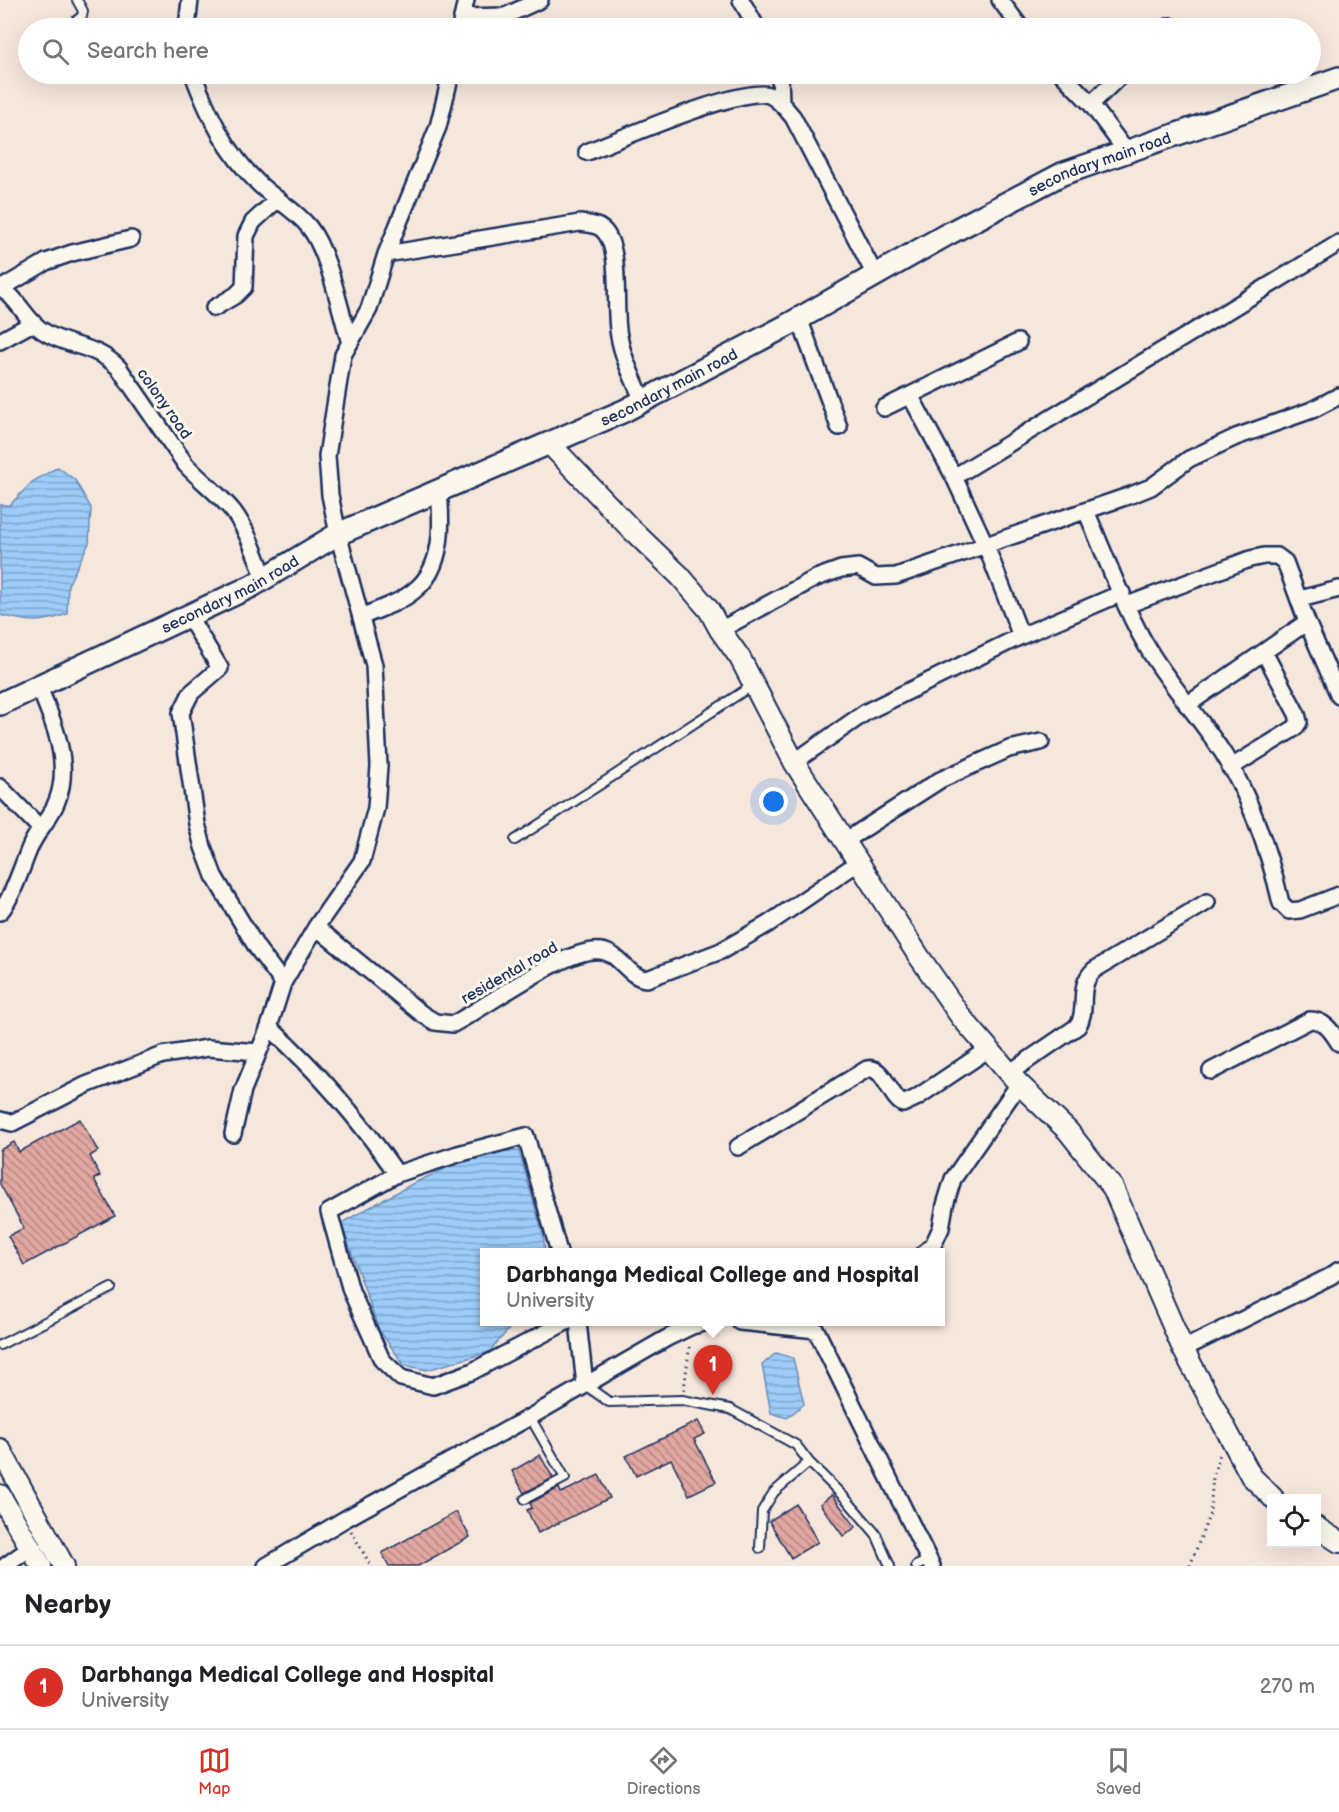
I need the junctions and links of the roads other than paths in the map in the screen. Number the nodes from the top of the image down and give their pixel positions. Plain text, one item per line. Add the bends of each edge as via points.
1 (77, 0) edge
2 (190, 0) edge
3 (466, 0) edge
4 (540, 0) edge
5 (741, 0) edge
6 (1000, 0) edge
7 (80, 18) edge
8 (188, 18) edge
9 (462, 18) edge
10 (492, 18) edge
11 (751, 18) edge
12 (1014, 18) edge
13 (1339, 78) edge
14 (197, 84) edge
15 (449, 84) edge
16 (780, 84) edge
17 (1071, 84) edge
18 (1112, 84) edge
19 (781, 103) junction
20 (1091, 105) junction
21 (1126, 151) junction
22 (587, 152) dead end
23 (278, 199) junction
24 (131, 239) dead end
25 (1339, 243) edge
26 (386, 254) junction
27 (875, 275) junction
28 (1, 287) edge
29 (214, 308) dead end
30 (799, 318) junction
31 (33, 323) junction
32 (0, 341) edge
33 (1018, 342) dead end
34 (350, 343) junction
35 (910, 395) junction
36 (1339, 396) edge
37 (643, 401) junction
38 (884, 408) dead end
39 (839, 427) dead end
40 (549, 443) junction
41 (954, 477) junction
42 (439, 491) junction
43 (1086, 511) junction
44 (338, 534) junction
45 (986, 546) junction
46 (265, 579) junction
47 (1339, 590) edge
48 (1124, 599) junction
49 (1299, 599) junction
50 (189, 617) junction
51 (361, 617) junction
52 (1307, 622) junction
53 (720, 630) junction
54 (1021, 636) junction
55 (1264, 652) junction
56 (754, 684) junction
57 (38, 685) junction
58 (1339, 696) edge
59 (0, 704) edge
60 (1187, 705) junction
61 (1041, 742) dead end
62 (794, 762) junction
63 (1230, 768) junction
64 (0, 787) edge
65 (40, 828) junction
66 (515, 840) dead end
67 (845, 841) junction
68 (859, 862) junction
69 (1339, 895) edge
70 (1207, 902) dead end
71 (0, 912) edge
72 (316, 927) junction
73 (283, 983) junction
74 (269, 1027) junction
75 (1339, 1043) edge
76 (989, 1049) junction
77 (258, 1052) junction
78 (1211, 1071) dead end
79 (1014, 1078) junction
80 (6, 1121) edge
81 (0, 1134) edge
82 (233, 1134) dead end
83 (738, 1147) dead end
84 (397, 1174) junction
85 (558, 1248) edge
86 (930, 1248) edge
87 (1339, 1269) edge
88 (111, 1288) dead end
89 (558, 1326) edge
90 (578, 1326) edge
91 (692, 1326) edge
92 (822, 1326) edge
93 (0, 1345) edge
94 (1183, 1349) junction
95 (585, 1385) junction
96 (530, 1417) junction
97 (0, 1449) edge
98 (809, 1462) junction
99 (1269, 1494) edge
100 (27, 1499) junction
101 (525, 1499) dead end
102 (4, 1502) edge
103 (1321, 1530) edge
104 (1339, 1542) edge
105 (30, 1548) junction
106 (760, 1548) dead end
107 (925, 1564) edge
108 (5, 1566) edge
109 (41, 1566) edge
110 (64, 1566) edge
111 (266, 1566) edge
112 (890, 1566) edge

1 - 7 lane via 83,11
2 - 8 street
3 - 9 street
4 - 10 street
5 - 11 street
6 - 12 street
13 - 21 main road, secondary main road
14 - 23 street via 216,129 233,155
15 - 26 street via 438,127
16 - 19 street
17 - 20 street
18 - 20 street
19 - 22 street via 769,95 751,93
19 - 27 street
20 - 21 street
21 - 27 main road, secondary main road via 1062,174
23 - 29 street via 253,222 246,236 244,287
23 - 34 street via 298,214 320,243
24 - 28 street via 46,262
25 - 41 street
26 - 34 street via 369,309
26 - 37 street via 580,224 600,227 614,257 620,342
27 - 30 main road, secondary main road
28 - 31 street, colony road via 17,300
30 - 37 main road, secondary main road
30 - 39 street
31 - 32 street
31 - 46 street, colony road via 52,336 107,356 119,368 186,465 233,512
33 - 35 street
34 - 44 street via 340,368 327,456
35 - 38 street
35 - 41 street
36 - 43 street via 1189,459 1151,488
37 - 40 main road, secondary main road
40 - 42 main road, secondary main road
40 - 53 street via 680,576 710,610
41 - 45 street
42 - 44 main road, secondary main road
42 - 51 street via 440,540 425,581 405,597
43 - 45 street
43 - 48 street
44 - 46 main road, secondary main road
44 - 51 street
45 - 53 street via 897,576 876,577 858,567 828,572
45 - 54 street
46 - 50 main road, secondary main road
47 - 49 street
48 - 49 street via 1264,556 1277,556 1285,562
48 - 54 street
48 - 60 street via 1151,654
49 - 52 street
50 - 57 main road, secondary main road
50 - 73 street via 220,668 191,693 181,713 197,824 214,876
51 - 72 street via 374,665 376,808 362,861
52 - 55 street
52 - 58 street
53 - 56 street
54 - 62 street via 866,712
55 - 60 street
55 - 63 street via 1299,722
56 - 62 street
56 - 66 lane
57 - 59 main road, secondary main road
57 - 65 street via 61,753 57,801
60 - 63 street
61 - 67 street via 1009,749 940,780
62 - 67 street
63 - 69 street via 1249,805 1284,908 1300,910
64 - 65 street
65 - 71 street
67 - 68 street
68 - 72 street, residental road via 721,951 647,979 608,952 580,953 552,965 453,1024 435,1022 422,1014
68 - 76 street via 961,1017
70 - 79 street via 1094,970 1085,980 1078,1026
72 - 73 street
73 - 74 street
74 - 77 street
74 - 84 street via 343,1101
75 - 78 street via 1323,1023 1311,1020
76 - 79 street
76 - 83 street via 903,1104 895,1099 877,1070 867,1069
77 - 80 street via 208,1048 163,1055
77 - 82 street via 243,1090
79 - 86 street via 953,1179 941,1228
79 - 94 street via 1068,1131 1113,1188
80 - 81 street
84 - 85 street via 526,1136
84 - 89 street via 329,1212 351,1291 381,1360 401,1378 432,1386 471,1372
87 - 94 street
88 - 93 lane
90 - 95 street
91 - 95 street
92 - 107 street
94 - 99 street via 1251,1476
95 - 96 street
95 - 98 lane via 609,1402 682,1400 730,1409 796,1445
96 - 101 lane via 565,1478
96 - 111 street
97 - 100 street
98 - 106 lane via 774,1492 762,1511
98 - 112 lane via 876,1534
100 - 102 street
100 - 110 street
102 - 105 street
103 - 104 street
105 - 108 street
105 - 109 street

